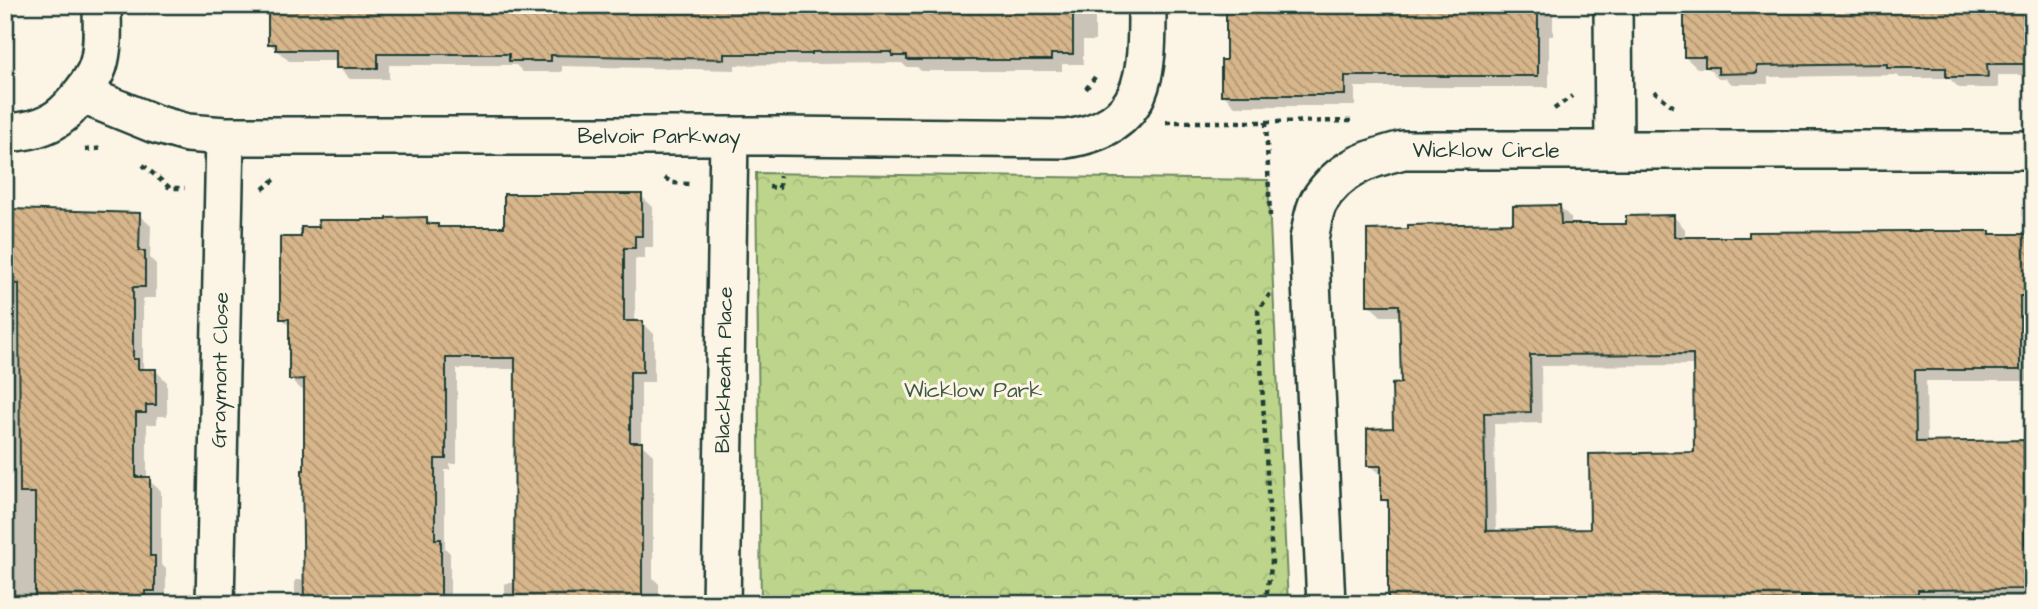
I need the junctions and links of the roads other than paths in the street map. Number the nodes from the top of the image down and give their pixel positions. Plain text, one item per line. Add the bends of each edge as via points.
1 (102, 5) edge
2 (1147, 5) edge
3 (1613, 5) edge
4 (81, 94) junction
5 (5, 132) edge
6 (225, 136) junction
7 (729, 136) junction
8 (1614, 150) junction
9 (2033, 150) edge
10 (215, 604) edge
11 (721, 604) edge
12 (1326, 604) edge

1 - 4 street via 98,67
2 - 7 street, Belvoir Parkway via 1147,63 1139,89 1110,124 1092,135 1066,139
3 - 8 street
4 - 5 street via 57,119 21,132
4 - 6 street, Belvoir Parkway via 165,127
6 - 7 street, Belvoir Parkway
6 - 10 street, Graymont Close
7 - 11 street, Blackheath Place
8 - 9 street, Wicklow Circle
8 - 12 street, Wicklow Circle via 1403,150 1370,159 1340,175 1318,202 1309,239

